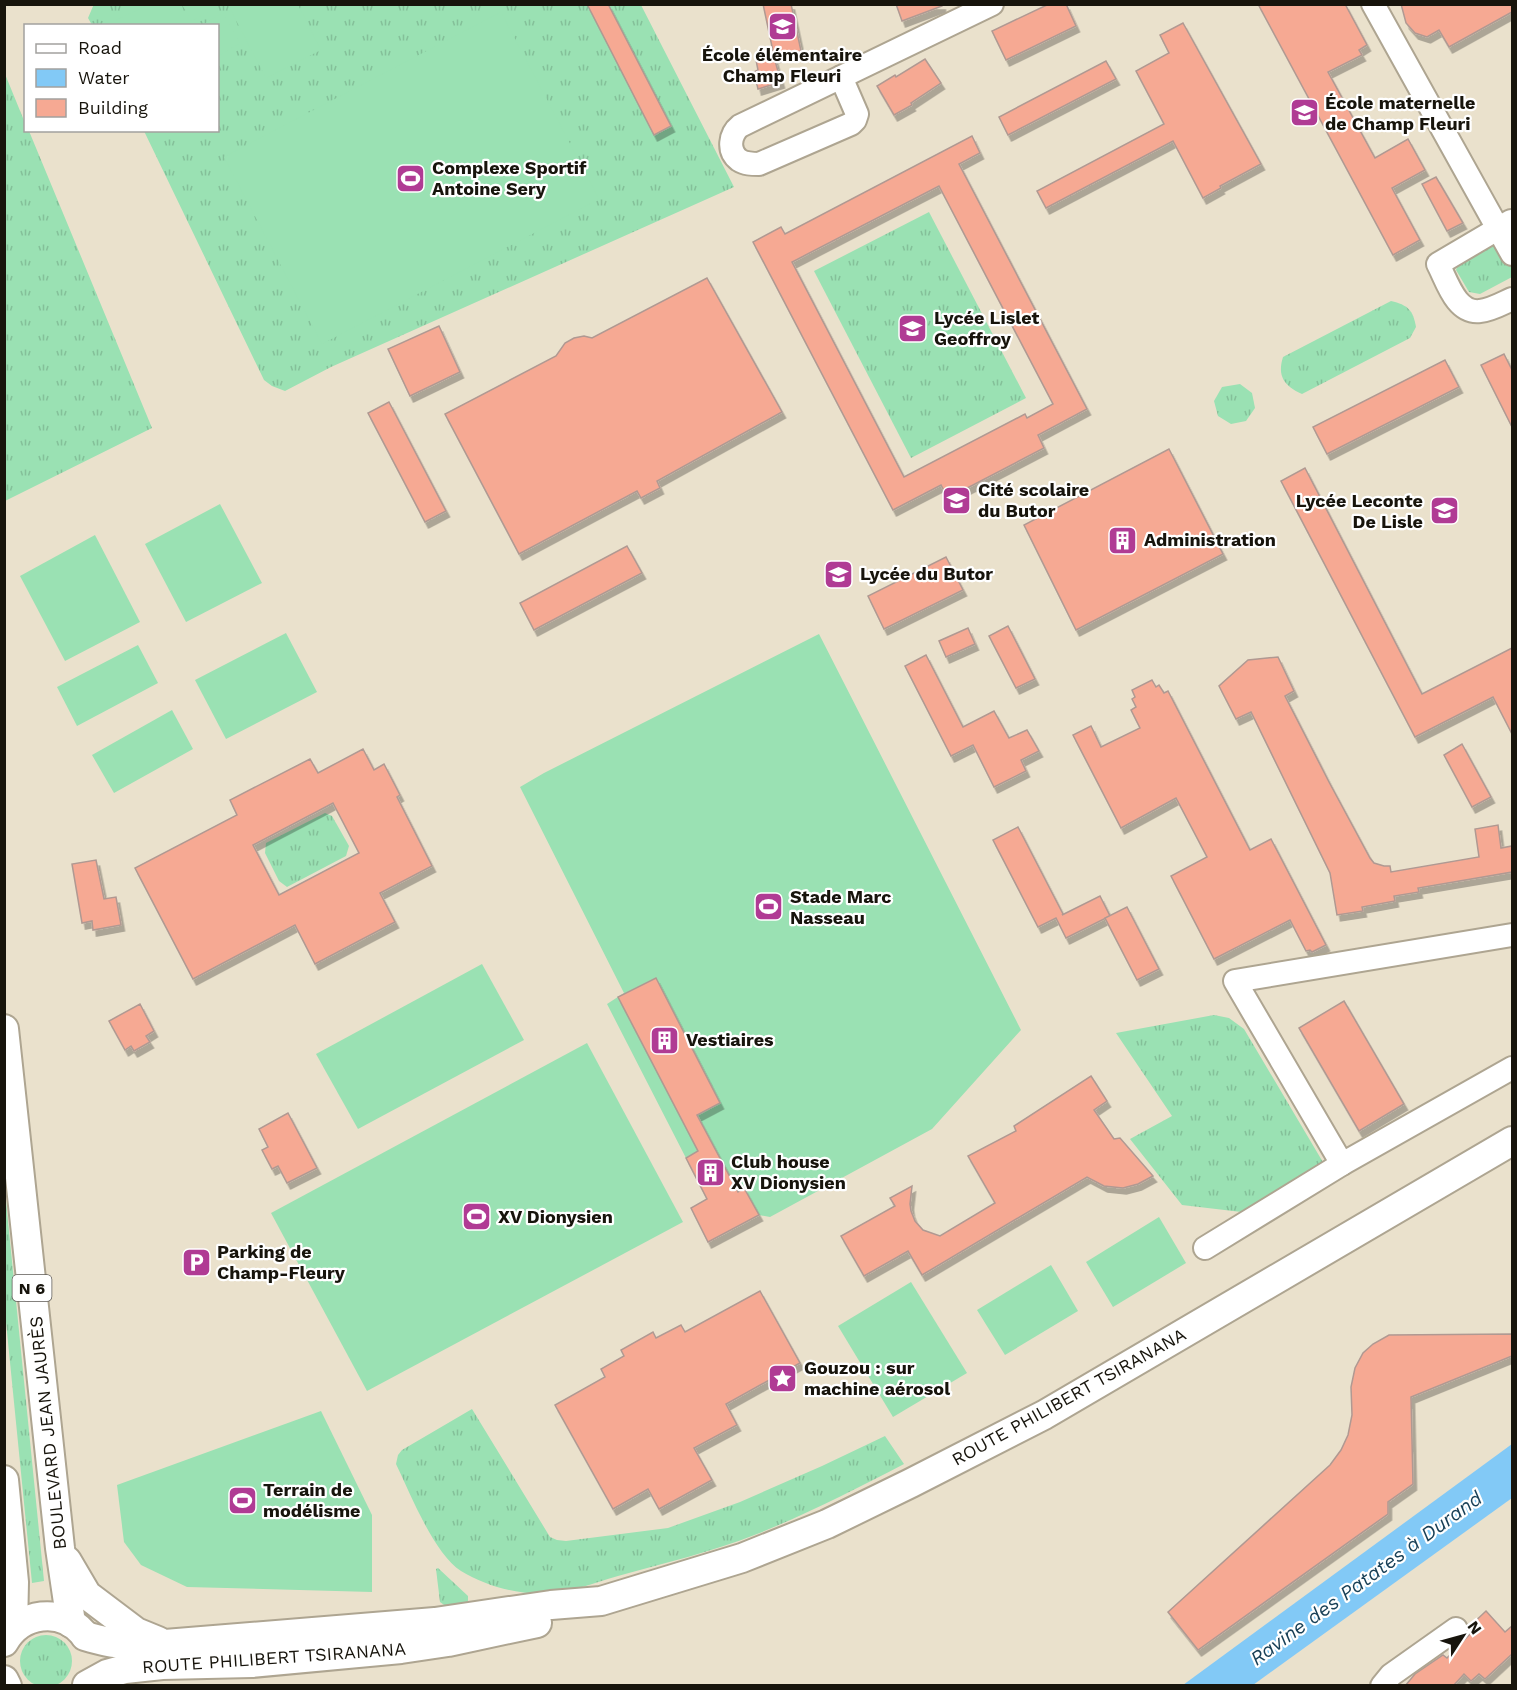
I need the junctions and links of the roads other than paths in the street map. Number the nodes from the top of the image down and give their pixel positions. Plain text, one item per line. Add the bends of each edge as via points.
1 (992, 4) edge
2 (1373, 4) edge
3 (841, 77) junction
4 (1506, 224) edge
5 (1512, 254) edge
6 (1512, 299) edge
7 (1512, 934) edge
8 (4, 1029) edge
9 (1512, 1068) edge
10 (1512, 1141) edge
11 (1342, 1164) junction
12 (1205, 1248) dead end
13 (4, 1480) edge
14 (60, 1548) junction
15 (601, 1601) junction
16 (1456, 1629) dead end
17 (78, 1630) junction
18 (9, 1635) edge
19 (165, 1644) junction
20 (4, 1680) edge
21 (87, 1685) edge
22 (7, 1686) edge
23 (1382, 1686) edge

1 - 3 street
2 - 4 street
3 - 3 street via 740,126 730,139 738,160 759,164 851,124 857,114
4 - 5 street
4 - 6 street via 1438,264 1459,303 1469,310 1481,311
7 - 11 street via 1235,981
8 - 14 main road, BOULEVARD JEAN JAURÈS / N 6
9 - 11 street
10 - 15 main road, ROUTE PHILIBERT TSIRANANA via 1044,1415 921,1478 827,1524 742,1558
11 - 12 street
13 - 18 main road via 14,1582
14 - 17 main road, BOULEVARD JEAN JAURÈS / N 6
14 - 19 main road via 87,1595 136,1632
15 - 19 main road, ROUTE PHILIBERT TSIRANANA via 435,1622
15 - 21 main road, ROUTE PHILIBERT TSIRANANA via 570,1616 448,1642 252,1663 125,1669
16 - 23 street via 1391,1675
17 - 18 main road via 57,1617 41,1616 26,1620
17 - 19 main road, ROUTE PHILIBERT TSIRANANA via 104,1642
17 - 21 main road, BOULEVARD JEAN JAURÈS / N 6 via 91,1648 93,1660
20 - 22 main road

